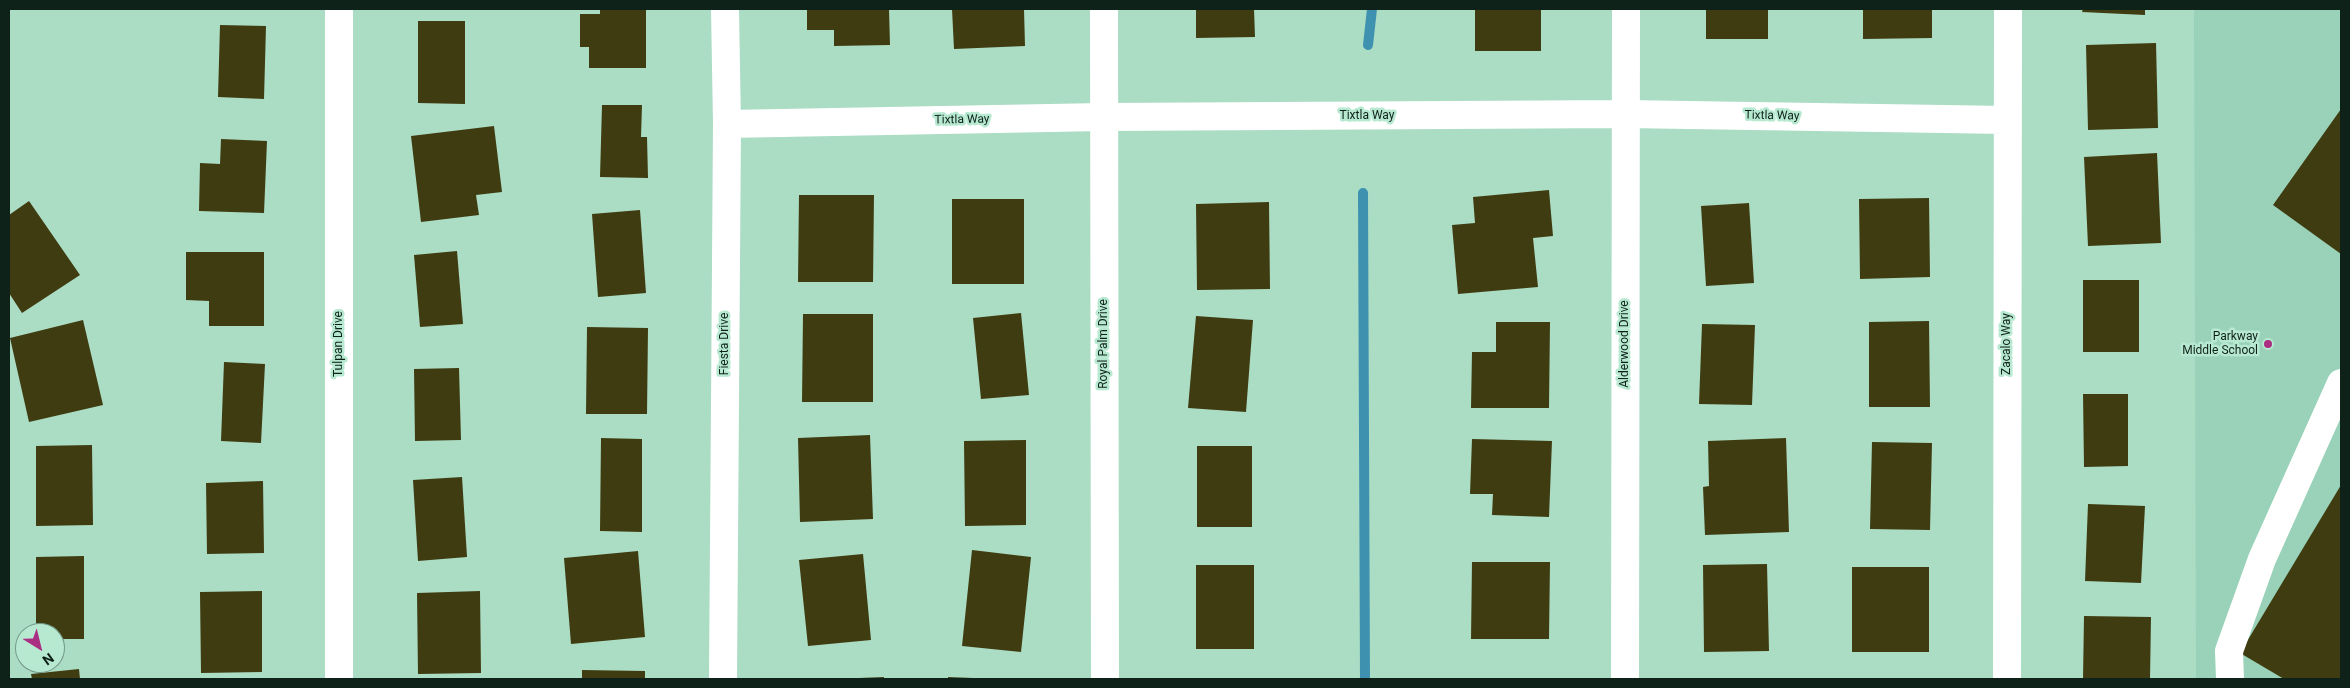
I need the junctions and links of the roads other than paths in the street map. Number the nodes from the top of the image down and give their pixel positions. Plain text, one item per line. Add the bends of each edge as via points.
1 (339, 9) edge
2 (725, 9) edge
3 (1104, 9) edge
4 (1626, 9) edge
5 (2008, 9) edge
6 (1625, 114) junction
7 (1103, 117) junction
8 (2007, 120) junction
9 (727, 124) junction
10 (2341, 383) edge
11 (338, 679) edge
12 (723, 679) edge
13 (1104, 679) edge
14 (1625, 679) edge
15 (2007, 679) edge
16 (2230, 679) edge

1 - 11 street, Tulpan Drive
2 - 9 street, Fiesta Drive
3 - 7 street, Royal Palm Drive
4 - 6 street, Alderwood Drive
5 - 8 street, Zacalo Way
6 - 7 street, Tixtla Way
6 - 8 street, Tixtla Way
6 - 14 street, Alderwood Drive
7 - 9 street, Tixtla Way
7 - 13 street, Royal Palm Drive
8 - 15 street, Zacalo Way
9 - 12 street, Fiesta Drive
10 - 16 street via 2262,559 2229,651

